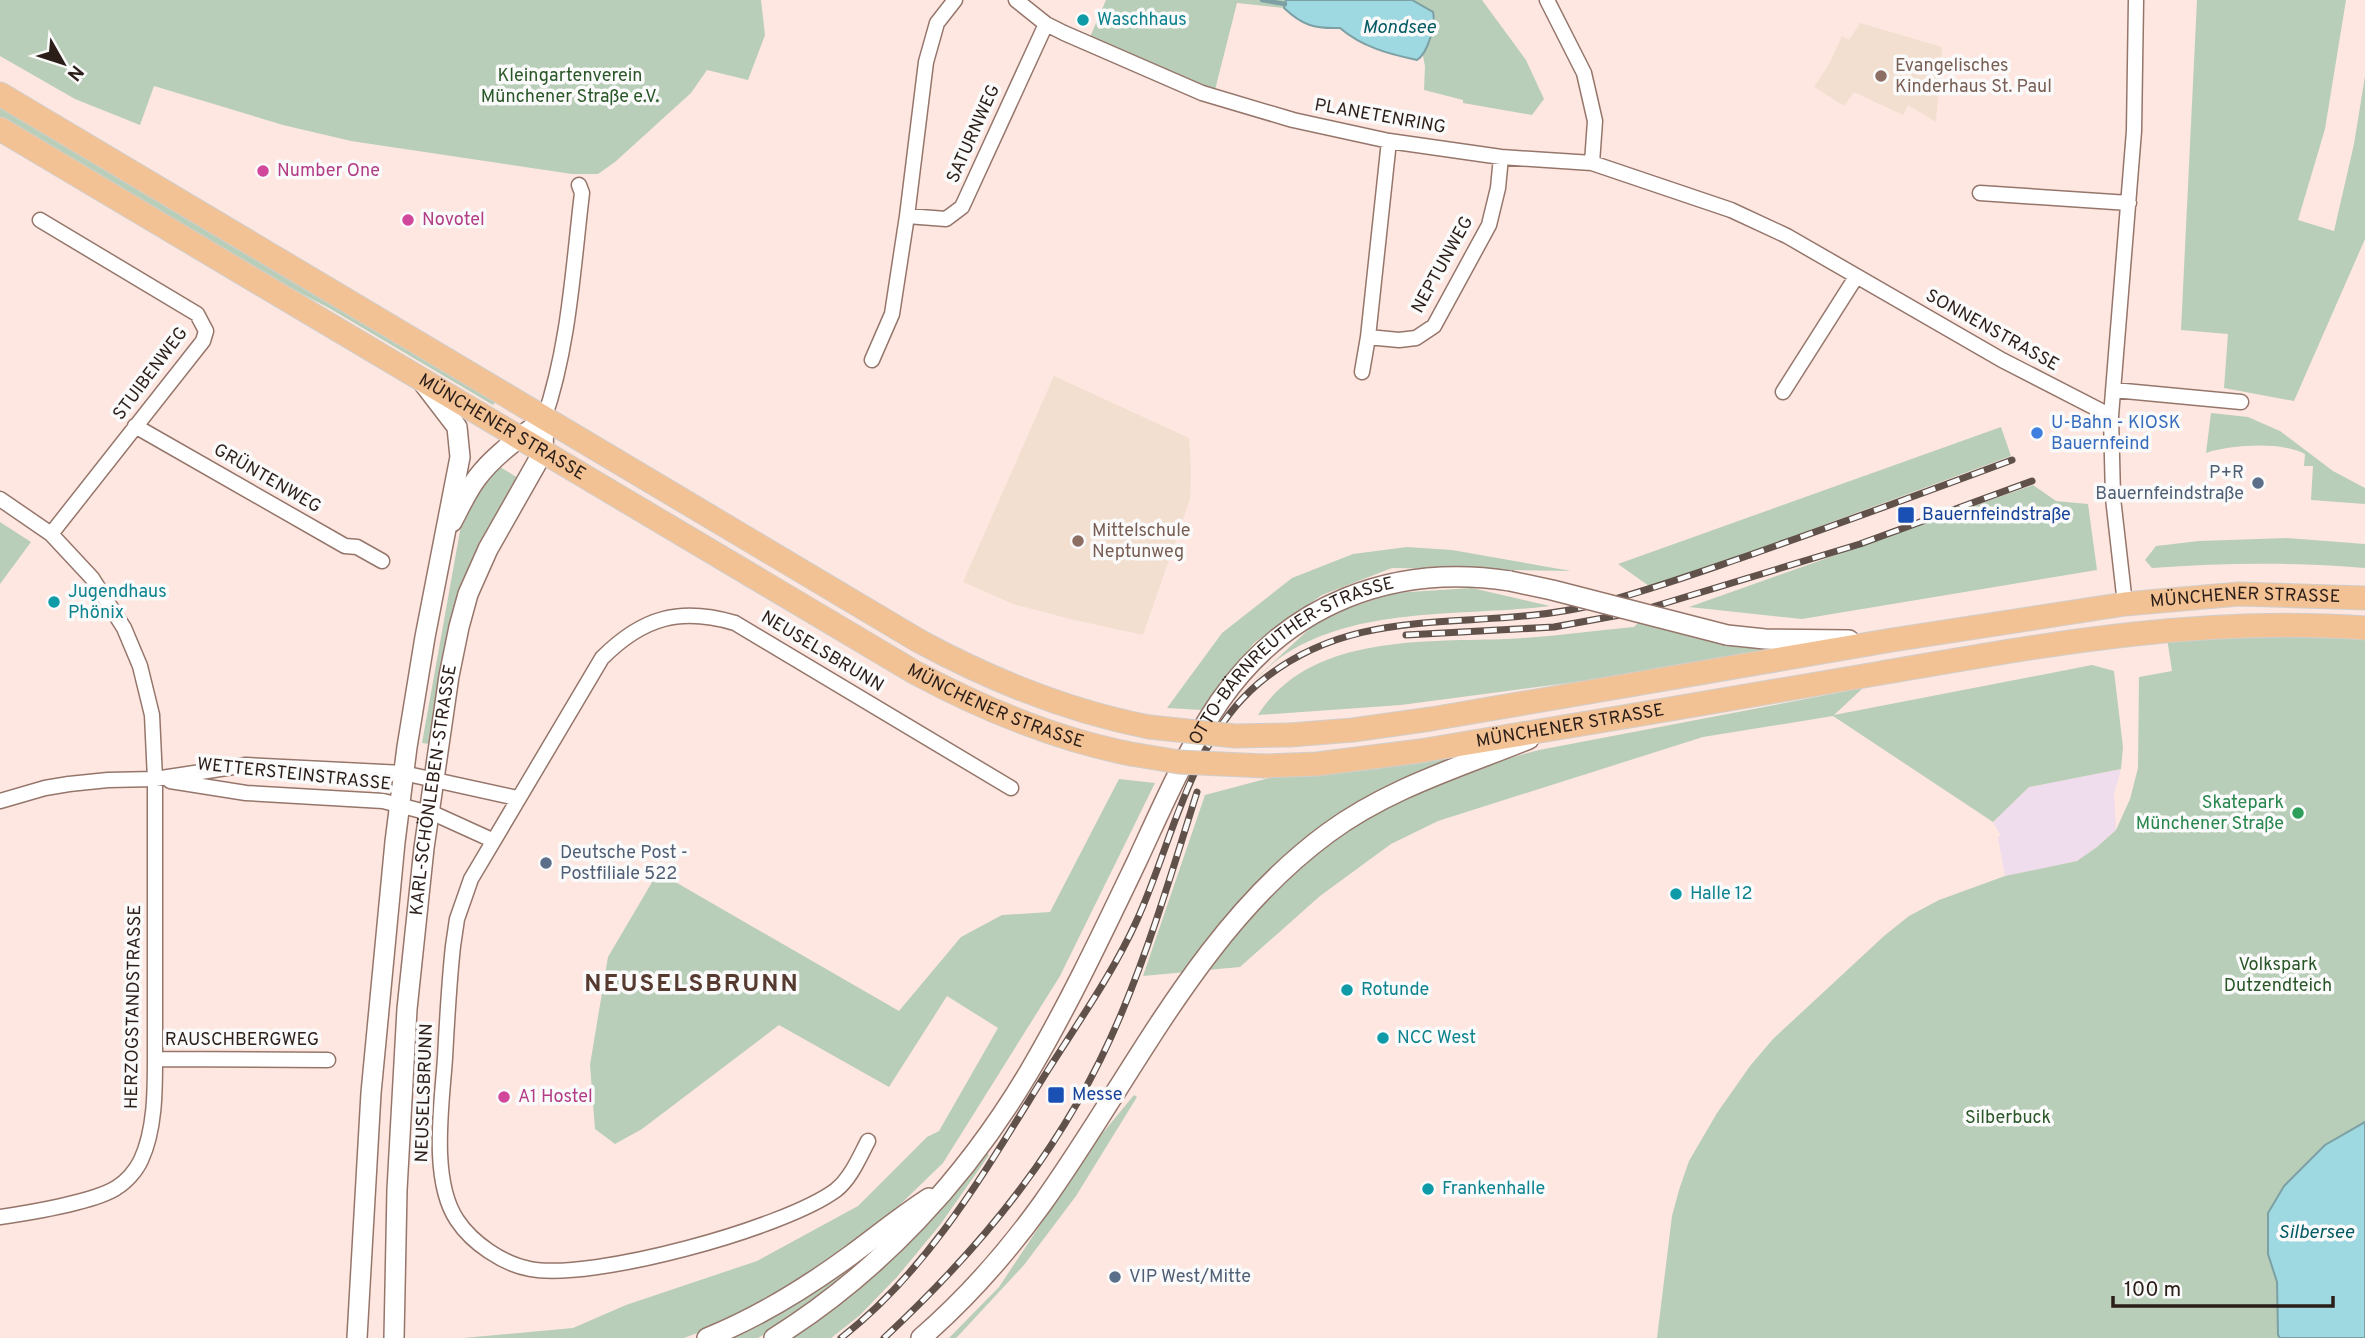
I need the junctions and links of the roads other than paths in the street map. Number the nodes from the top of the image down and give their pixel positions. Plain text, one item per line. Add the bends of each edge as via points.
1 (956, 0) edge
2 (1016, 0) edge
3 (1547, 0) edge
4 (2136, 0) edge
5 (1046, 24) junction
6 (0, 94) edge
7 (0, 129) edge
8 (1389, 141) junction
9 (1501, 157) junction
10 (1592, 163) junction
11 (579, 185) dead end
12 (1980, 192) dead end
13 (2129, 203) junction
14 (907, 216) junction
15 (40, 220) dead end
16 (1856, 277) junction
17 (1368, 337) junction
18 (872, 360) dead end
19 (1362, 372) dead end
20 (419, 377) junction
21 (2114, 390) junction
22 (1783, 392) dead end
23 (2241, 402) dead end
24 (2111, 416) junction
25 (544, 419) junction
26 (135, 426) junction
27 (519, 438) junction
28 (542, 452) junction
29 (0, 499) edge
30 (51, 534) junction
31 (445, 535) junction
32 (382, 561) dead end
33 (2271, 594) junction
34 (2365, 598) edge
35 (2124, 604) junction
36 (2258, 624) junction
37 (2365, 628) edge
38 (2125, 634) junction
39 (1892, 640) junction
40 (1556, 728) junction
41 (403, 774) junction
42 (155, 779) junction
43 (434, 779) junction
44 (1011, 788) dead end
45 (517, 798) junction
46 (0, 801) edge
47 (399, 805) junction
48 (429, 813) junction
49 (492, 840) junction
50 (155, 1059) junction
51 (328, 1060) dead end
52 (868, 1142) dead end
53 (948, 1187) junction
54 (0, 1217) edge
55 (358, 1312) junction
56 (395, 1336) edge
57 (351, 1338) edge
58 (357, 1338) edge
59 (707, 1338) edge
60 (774, 1338) edge
61 (921, 1338) edge

1 - 14 street via 937,23 926,62
2 - 5 street, PLANETENRING
3 - 10 street via 1584,73 1595,121
4 - 13 street
5 - 8 street, PLANETENRING via 1236,105
5 - 14 street, SATURNWEG via 962,207 946,219
6 - 25 main road, MÜNCHENER STRASSE
7 - 20 main road, MÜNCHENER STRASSE
8 - 9 street, PLANETENRING
8 - 17 street
9 - 10 street, PLANETENRING
9 - 17 street, NEPTUNWEG via 1489,225 1434,326 1416,338
10 - 16 street, SONNENSTRASSE via 1731,210 1787,236
11 - 25 street, MÜNCHENER STRASSE via 582,193 566,318 555,387
12 - 13 street
13 - 21 street
14 - 18 street via 892,314
15 - 26 street, STUIBENWEG via 197,314 206,331 203,341
16 - 22 street
16 - 24 street, SONNENSTRASSE
17 - 19 street
20 - 27 main road, MÜNCHENER STRASSE
20 - 31 main road, KARL-SCHÖNLEBEN-STRASSE via 452,418 459,435 459,465
21 - 23 street
21 - 24 street
24 - 35 street via 2113,498
25 - 27 main road, KARL-SCHÖNLEBEN-STRASSE
25 - 28 main road, KARL-SCHÖNLEBEN-STRASSE
25 - 39 main road, MÜNCHENER STRASSE, bridge via 940,653 1053,703 1149,727 1234,736 1290,735 1421,721
26 - 30 street, STUIBENWEG
26 - 32 street, GRÜNTENWEG via 345,546 358,547
27 - 28 main road, MÜNCHENER STRASSE
27 - 31 main road, KARL-SCHÖNLEBEN-STRASSE via 477,478
28 - 40 main road, MÜNCHENER STRASSE, bridge via 934,683 1023,723 1082,743 1192,763 1265,766 1380,757
28 - 43 main road, KARL-SCHÖNLEBEN-STRASSE via 468,594 452,659
29 - 30 street, HERZOGSTANDSTRASSE
30 - 42 street, HERZOGSTANDSTRASSE via 92,578 124,628 152,715
31 - 41 main road, KARL-SCHÖNLEBEN-STRASSE
33 - 34 main road, MÜNCHENER STRASSE
33 - 35 main road, MÜNCHENER STRASSE
33 - 36 main road via 2257,610
35 - 38 main road, MÜNCHENER STRASSE
35 - 39 main road, MÜNCHENER STRASSE
36 - 37 main road, MÜNCHENER STRASSE
36 - 38 main road, MÜNCHENER STRASSE
38 - 40 main road, MÜNCHENER STRASSE
39 - 53 main road, OTTO-BÄRNREUTHER-STRASSE, bridge via 1727,635 1510,581 1444,576 1401,580 1366,590 1305,619 1247,668 1221,700 1182,766 1038,1057
40 - 61 main road via 1388,796 1330,831 1271,881 1177,995 1021,1232 981,1281
41 - 42 street, WETTERSTEINSTRASSE via 246,765
41 - 43 street, WETTERSTEINSTRASSE
41 - 47 main road, KARL-SCHÖNLEBEN-STRASSE
42 - 46 street, WETTERSTEINSTRASSE via 68,784
42 - 47 street, WETTERSTEINSTRASSE via 246,793
42 - 50 street, HERZOGSTANDSTRASSE
43 - 45 street
43 - 48 main road, KARL-SCHÖNLEBEN-STRASSE
44 - 45 street, NEUSELSBRUNN via 735,623 687,614 634,631 602,657
45 - 49 street, NEUSELSBRUNN
47 - 48 street, WETTERSTEINSTRASSE
47 - 55 main road, KARL-SCHÖNLEBEN-STRASSE via 377,1015
48 - 49 street
48 - 56 main road, KARL-SCHÖNLEBEN-STRASSE via 404,1056
49 - 52 street, NEUSELSBRUNN via 457,919 441,1114 441,1172 448,1201 457,1220 476,1241 510,1264 531,1270 560,1271 651,1258 738,1234 819,1200 838,1189
50 - 51 street, RAUSCHBERGWEG
50 - 54 street, HERZOGSTANDSTRASSE via 147,1144 133,1173 92,1198
53 - 59 main road, OTTO-BÄRNREUTHER-STRASSE via 796,1293
53 - 60 main road, OTTO-BÄRNREUTHER-STRASSE via 880,1257
55 - 57 main road
55 - 58 main road, KARL-SCHÖNLEBEN-STRASSE

